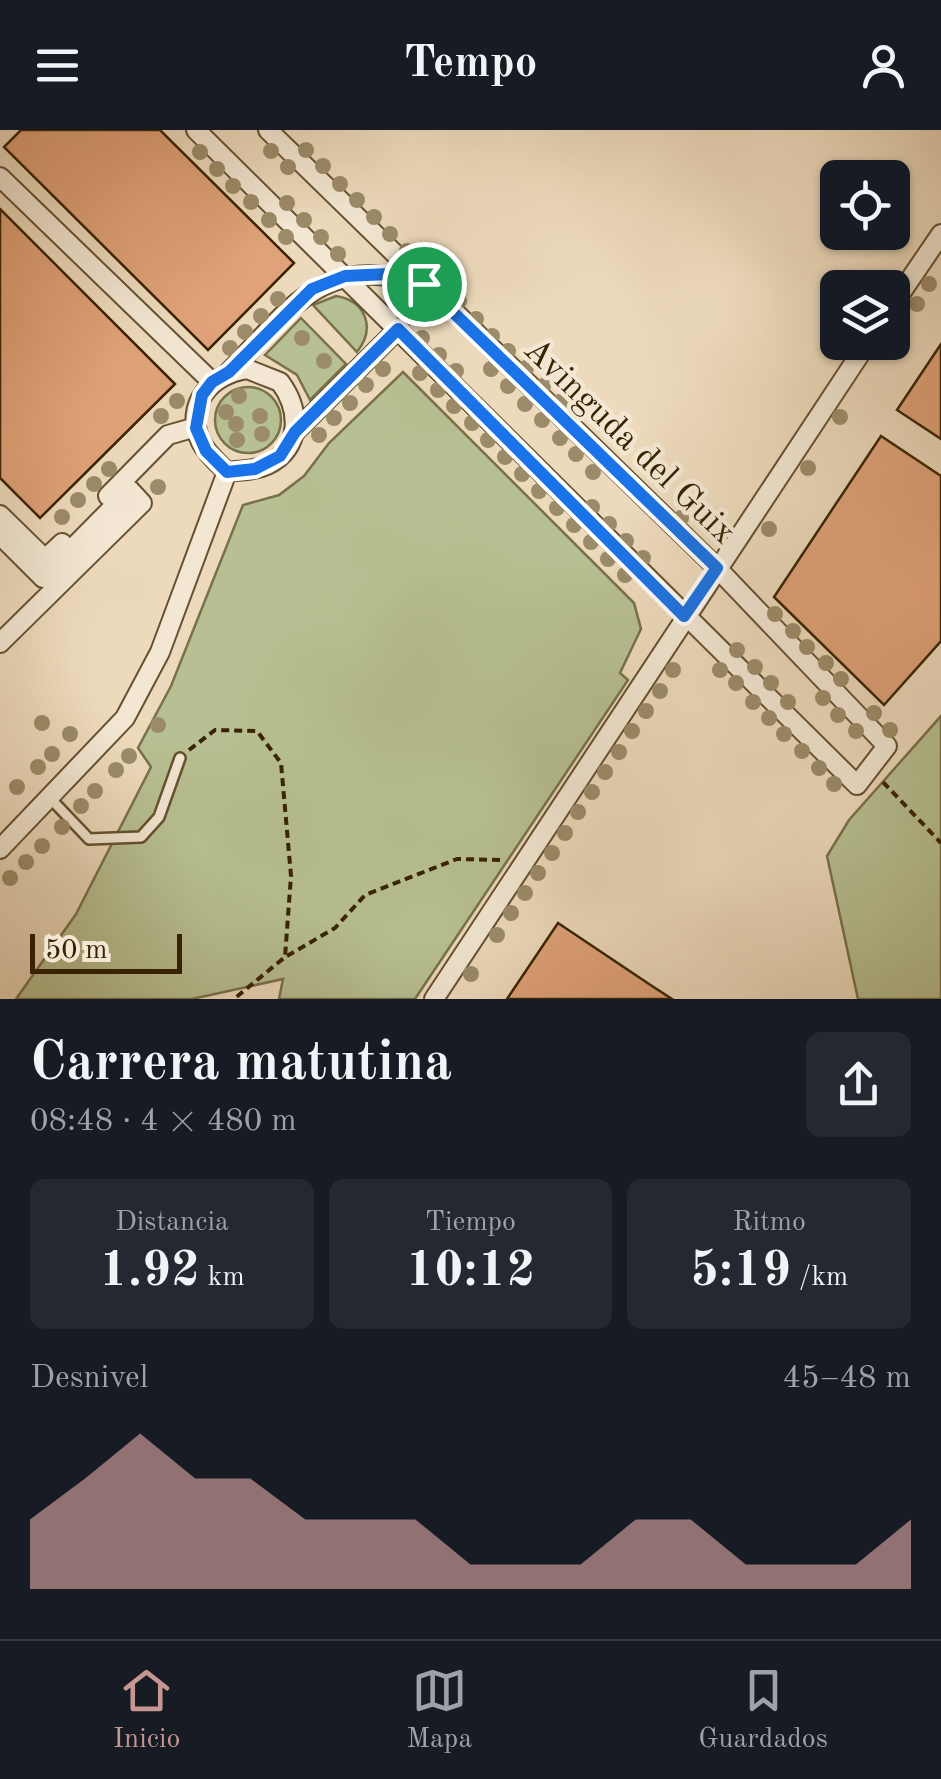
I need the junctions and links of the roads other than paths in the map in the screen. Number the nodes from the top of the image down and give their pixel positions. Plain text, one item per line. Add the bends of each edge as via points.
1 (196, 130) edge
2 (268, 130) edge
3 (0, 178) edge
4 (941, 234) edge
5 (345, 276) junction
6 (910, 280) edge
7 (424, 284) junction
8 (398, 329) junction
9 (856, 360) edge
10 (229, 372) junction
11 (212, 382) junction
12 (196, 428) junction
13 (295, 432) junction
14 (227, 472) junction
15 (0, 515) edge
16 (0, 535) edge
17 (717, 568) junction
18 (684, 616) junction
19 (0, 644) edge
20 (180, 758) road end
21 (50, 798) junction
22 (0, 849) edge
23 (434, 999) edge

1 - 5 street
2 - 7 street, Avinguda del Guix
3 - 11 street
4 - 6 street
5 - 7 street via 389,274
5 - 8 street
5 - 10 street via 312,289
7 - 17 street, Avinguda del Guix
8 - 13 street
8 - 18 street
9 - 17 street
10 - 11 street
10 - 13 street via 247,369 280,382 291,396
11 - 12 street via 202,395
12 - 14 street via 206,451
12 - 15 street via 168,435 45,560
13 - 14 street via 268,464
14 - 21 street via 160,652 125,718
16 - 19 street via 43,578 130,490 142,503
17 - 18 street
17 - 18 street, Avinguda del Guix via 887,746 857,785
18 - 23 street
20 - 21 lane via 158,817 141,836 90,839
21 - 22 street

